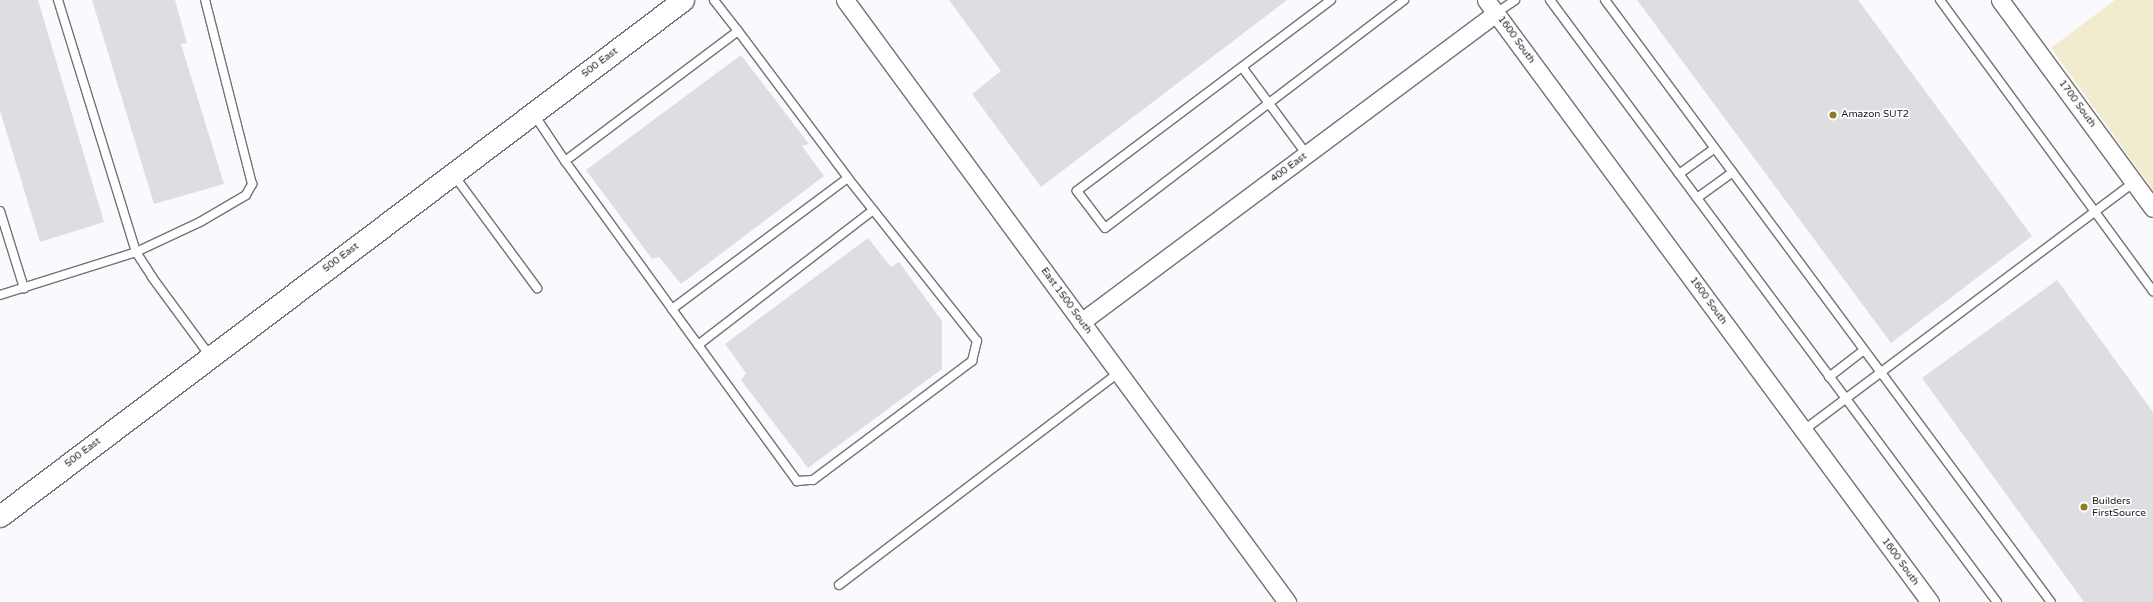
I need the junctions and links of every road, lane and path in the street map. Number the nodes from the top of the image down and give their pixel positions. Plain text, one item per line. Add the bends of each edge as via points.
1 (58, 0) edge
2 (205, 0) edge
3 (682, 0) edge
4 (714, 0) edge
5 (845, 0) edge
6 (1331, 0) edge
7 (1404, 0) edge
8 (1515, 0) edge
9 (1550, 0) edge
10 (1605, 0) edge
11 (1940, 0) edge
12 (2000, 0) edge
13 (1491, 7) edge
14 (738, 31) junction
15 (1242, 67) junction
16 (1269, 103) junction
17 (533, 113) junction
18 (1715, 148) junction
19 (1307, 155) junction
20 (565, 161) junction
21 (1732, 172) junction
22 (453, 174) junction
23 (1679, 174) junction
24 (848, 178) junction
25 (2134, 182) junction
26 (1697, 198) junction
27 (2153, 208) edge
28 (874, 210) junction
29 (0, 211) edge
30 (2095, 212) junction
31 (136, 252) junction
32 (24, 288) junction
33 (537, 288) dead end
34 (2153, 291) edge
35 (0, 295) edge
36 (672, 309) junction
37 (1081, 322) junction
38 (698, 345) junction
39 (1864, 350) junction
40 (210, 357) junction
41 (1881, 372) junction
42 (1118, 373) junction
43 (1829, 376) junction
44 (1845, 398) junction
45 (1804, 430) junction
46 (0, 516) edge
47 (839, 585) dead end
48 (1287, 602) edge
49 (1930, 602) edge
50 (1997, 602) edge
51 (2051, 602) edge

1 - 31 lane
2 - 31 lane via 252,184 246,195 240,199 200,222
3 - 17 street, 500 East
4 - 14 lane
5 - 37 street, East 1500 South
6 - 15 lane
7 - 16 lane
8 - 13 lane
9 - 23 lane
10 - 18 lane
11 - 30 lane
12 - 25 street, 1700 South
13 - 19 street, 400 East
13 - 45 street, 1600 South
14 - 20 lane
14 - 24 lane
15 - 16 lane
15 - 16 lane via 1077,191 1105,228
16 - 19 lane
17 - 20 lane
17 - 22 street, 500 East
18 - 21 lane
18 - 23 lane
19 - 37 street, 400 East
20 - 36 lane
21 - 26 lane
21 - 39 lane
22 - 33 lane
22 - 40 street, 500 East
23 - 26 lane
24 - 28 lane
24 - 36 lane
25 - 27 street, 1700 South
25 - 30 lane
26 - 43 lane
28 - 38 lane
28 - 38 lane via 976,341 972,361 813,480 797,481
29 - 32 lane
30 - 34 lane
30 - 41 lane
31 - 32 lane
31 - 40 lane
32 - 35 lane
36 - 38 lane
37 - 42 street, East 1500 South
39 - 41 lane
39 - 43 lane
40 - 46 street, 500 East
41 - 44 lane
41 - 51 lane
42 - 47 lane
42 - 48 street, East 1500 South
43 - 44 lane
44 - 45 lane
44 - 50 lane
45 - 49 street, 1600 South

